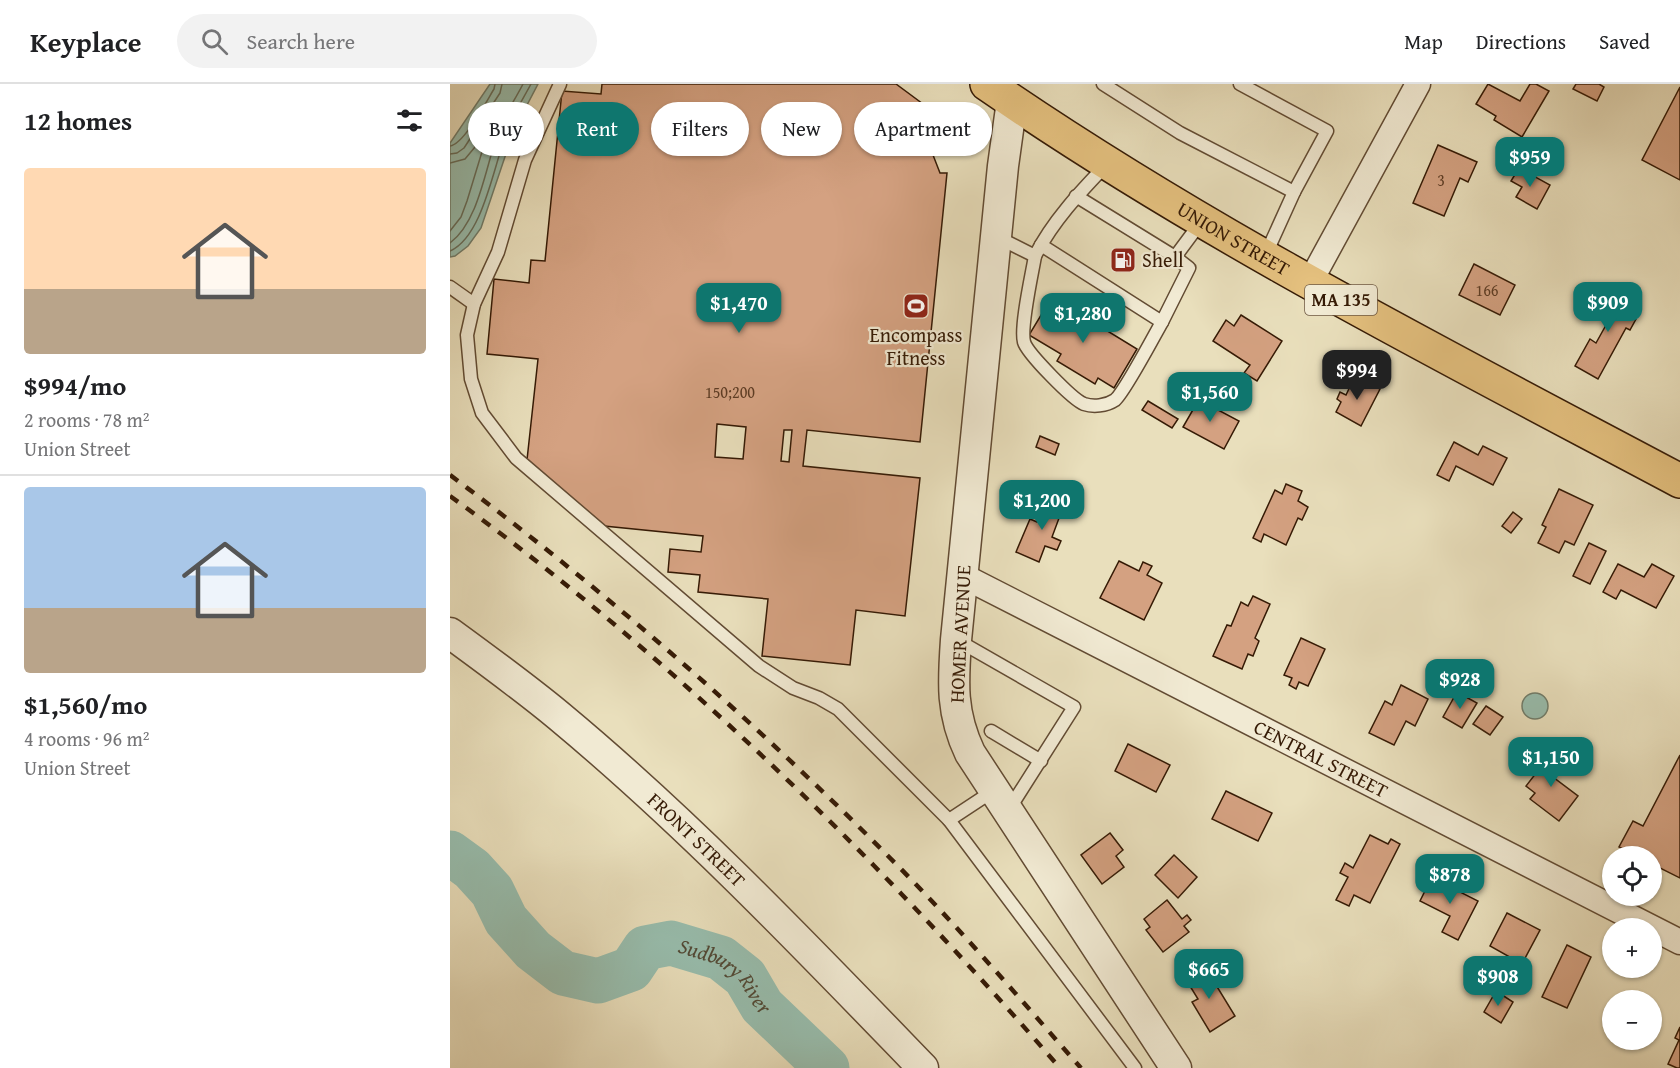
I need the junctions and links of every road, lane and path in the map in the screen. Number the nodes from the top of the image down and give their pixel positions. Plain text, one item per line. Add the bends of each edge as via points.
1 (560, 84) edge
2 (1103, 84) edge
3 (1240, 84) edge
4 (1418, 84) edge
5 (999, 93) edge
6 (1108, 163) junction
7 (1293, 192) junction
8 (1076, 196) junction
9 (1202, 221) junction
10 (996, 236) junction
11 (1038, 251) junction
12 (1175, 257) junction
13 (1264, 257) junction
14 (1310, 282) junction
15 (450, 287) edge
16 (474, 304) junction
17 (1162, 322) junction
18 (1680, 481) edge
19 (963, 576) junction
20 (450, 633) edge
21 (956, 640) junction
22 (991, 731) dead end
23 (1041, 761) junction
24 (1000, 802) junction
25 (949, 820) junction
26 (1680, 942) edge
27 (923, 1068) edge
28 (1135, 1068) edge
29 (1176, 1068) edge

1 - 16 lane via 525,160 498,252
2 - 7 lane via 1180,133
3 - 7 lane via 1327,131
4 - 14 street
5 - 6 main road, UNION STREET / MA 135
5 - 10 street, HOMER AVENUE
6 - 8 lane
6 - 9 main road, UNION STREET / MA 135
7 - 13 lane
8 - 11 lane
8 - 12 lane
9 - 12 lane
9 - 13 main road, UNION STREET / MA 135
10 - 11 lane
10 - 19 street, HOMER AVENUE
11 - 17 lane
11 - 17 lane via 1024,343 1080,402 1092,406 1117,398
12 - 17 lane via 1188,268
13 - 14 main road, UNION STREET / MA 135
14 - 18 main road, UNION STREET / MA 135
15 - 16 lane
16 - 25 lane via 467,335 471,379 482,413 516,458 759,666 793,688 838,709
19 - 21 street, HOMER AVENUE
19 - 26 street, CENTRAL STREET
20 - 27 street, FRONT STREET via 559,716 677,822
21 - 23 lane via 1074,707
21 - 24 street, HOMER AVENUE via 953,694 958,724 970,753
22 - 23 lane
23 - 24 lane
24 - 25 lane
24 - 29 street, HOMER AVENUE
25 - 28 lane

